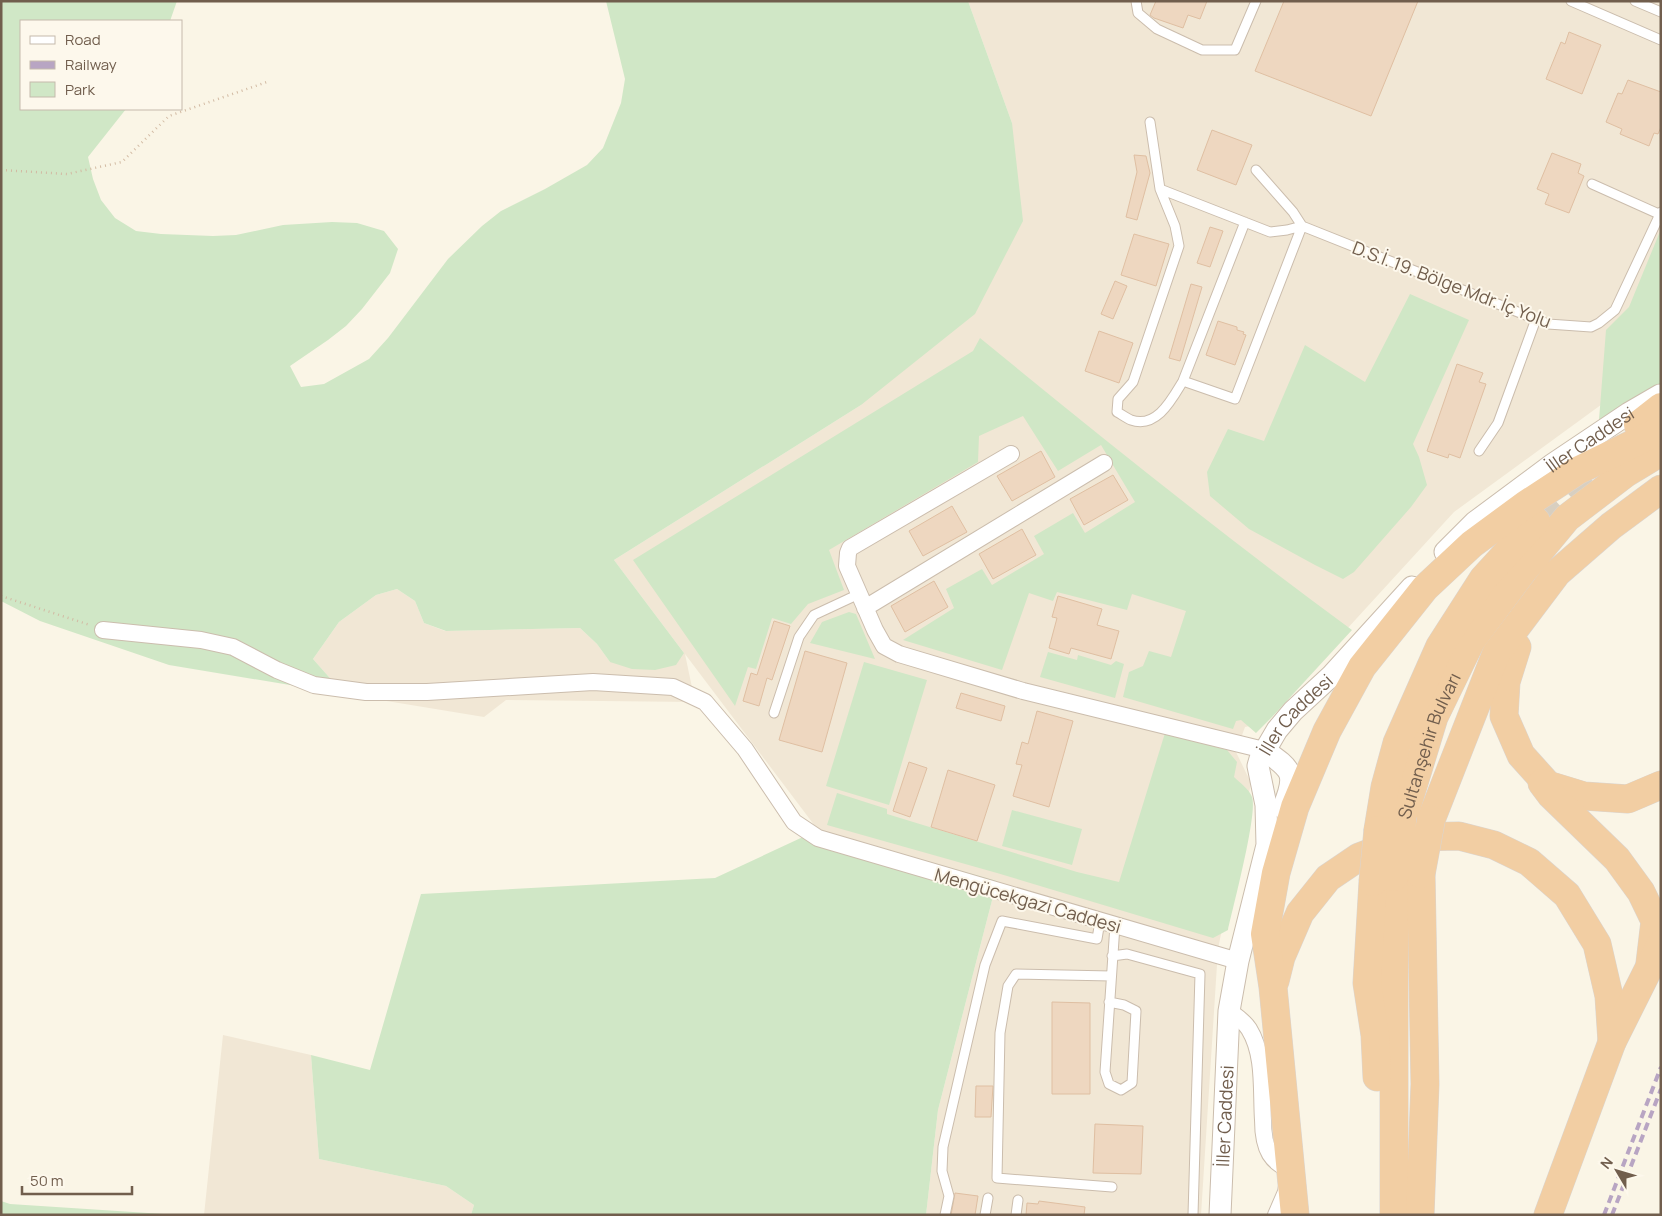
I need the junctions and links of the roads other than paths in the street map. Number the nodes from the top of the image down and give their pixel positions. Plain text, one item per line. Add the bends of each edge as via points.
1 (1136, 1) edge
2 (1256, 1) edge
3 (1570, 1) edge
4 (1634, 1) edge
5 (1661, 12) edge
6 (1661, 40) edge
7 (1150, 122) dead end
8 (1256, 170) dead end
9 (1592, 184) dead end
10 (1160, 189) junction
11 (1660, 214) edge
12 (1245, 222) junction
13 (1302, 226) junction
14 (1536, 319) junction
15 (1183, 381) junction
16 (1661, 395) edge
17 (1661, 408) edge
18 (1649, 428) edge
19 (1479, 451) dead end
20 (1661, 452) edge
21 (1011, 454) dead end
22 (1104, 463) dead end
23 (1661, 489) edge
24 (1536, 521) tunnel mouth
25 (1580, 554) junction
26 (862, 601) junction
27 (103, 630) road end
28 (774, 713) dead end
29 (1264, 750) junction
30 (1528, 763) junction
31 (1661, 785) edge
32 (1390, 826) junction
33 (1267, 845) junction
34 (1384, 880) junction
35 (1107, 923) junction
36 (1112, 956) junction
37 (1655, 956) edge
38 (1238, 961) junction
39 (1111, 976) junction
40 (1273, 987) junction
41 (1109, 1002) junction
42 (1229, 1011) junction
43 (1612, 1042) junction
44 (1290, 1171) junction
45 (1112, 1187) dead end
46 (988, 1198) dead end
47 (1018, 1200) dead end
48 (945, 1215) edge
49 (985, 1215) edge
50 (1016, 1215) edge
51 (1193, 1215) edge
52 (1220, 1215) edge
53 (1276, 1215) edge
54 (1295, 1215) edge
55 (1387, 1215) edge
56 (1394, 1215) edge
57 (1420, 1215) edge
58 (1548, 1215) edge

1 - 2 lane via 1138,12 1157,29 1202,50 1235,50
3 - 6 lane
4 - 5 lane
7 - 10 lane
8 - 13 lane
9 - 11 lane, D.S.İ. 19. Bölge Mdr. İç Yolu
10 - 12 lane
10 - 15 lane via 1175,226 1179,246 1133,382 1118,399 1117,412 1131,420 1154,418
11 - 14 lane, D.S.İ. 19. Bölge Mdr. İç Yolu via 1614,310 1608,316 1591,327 1548,324
12 - 13 lane via 1270,232
12 - 15 lane
13 - 14 lane, D.S.İ. 19. Bölge Mdr. İç Yolu
13 - 15 lane via 1235,399
14 - 19 lane via 1498,423
16 - 29 street, İller Caddesi via 1553,464 1476,522 1386,613 1331,676 1293,711
17 - 18 highway
18 - 40 highway via 1640,439 1577,471 1525,504 1472,544 1425,588 1362,667 1327,731 1295,807 1276,873 1265,934
20 - 32 highway, Sultanşehir Bulvarı via 1567,518 1471,641 1434,717
21 - 26 street via 850,548 847,566
22 - 26 street
23 - 25 highway, Sultanşehir Bulvarı
24 - 32 highway via 1483,580 1440,646 1398,743 1385,787
25 - 30 highway via 1533,618 1517,646 1506,682 1504,716 1521,755
25 - 57 highway, Sultanşehir Bulvarı, bridge via 1557,574 1496,654 1431,820 1421,874 1425,1084
26 - 28 lane via 814,615 800,637
26 - 29 street via 880,640 898,654 1023,691
27 - 35 street, Mengücekgazi Caddesi via 201,640 233,647 314,685 366,692 427,692 593,682 673,687 705,702 745,750 794,822 818,838
29 - 33 street, İller Caddesi via 1258,766 1266,805
29 - 33 street via 1285,765 1291,775 1287,799
30 - 31 highway via 1548,785 1584,796 1628,799
30 - 37 highway via 1551,795 1617,859 1641,892 1655,921
32 - 34 highway, bridge
33 - 38 street, İller Caddesi
34 - 55 highway via 1367,983 1375,1035
34 - 56 highway
35 - 36 lane
35 - 38 street, Mengücekgazi Caddesi
35 - 48 lane via 1097,938 1002,921 985,966 943,1147 942,1171 949,1196
36 - 39 lane
36 - 51 lane via 1126,954 1200,974
37 - 43 highway
38 - 42 street, İller Caddesi
39 - 41 lane
39 - 45 lane via 1016,974 1008,986 1000,1033 997,1178
40 - 43 highway via 1280,957 1300,913 1328,878 1359,857 1412,837 1459,836 1494,845 1529,862 1567,895 1596,944 1608,996
40 - 44 highway
41 - 41 lane via 1105,1072 1109,1084 1122,1090 1132,1083 1136,1011
42 - 44 street via 1250,1030 1259,1054 1266,1147 1280,1165
42 - 52 street, İller Caddesi
43 - 58 highway
44 - 53 street via 1286,1192
44 - 54 highway
46 - 49 lane
47 - 50 lane

